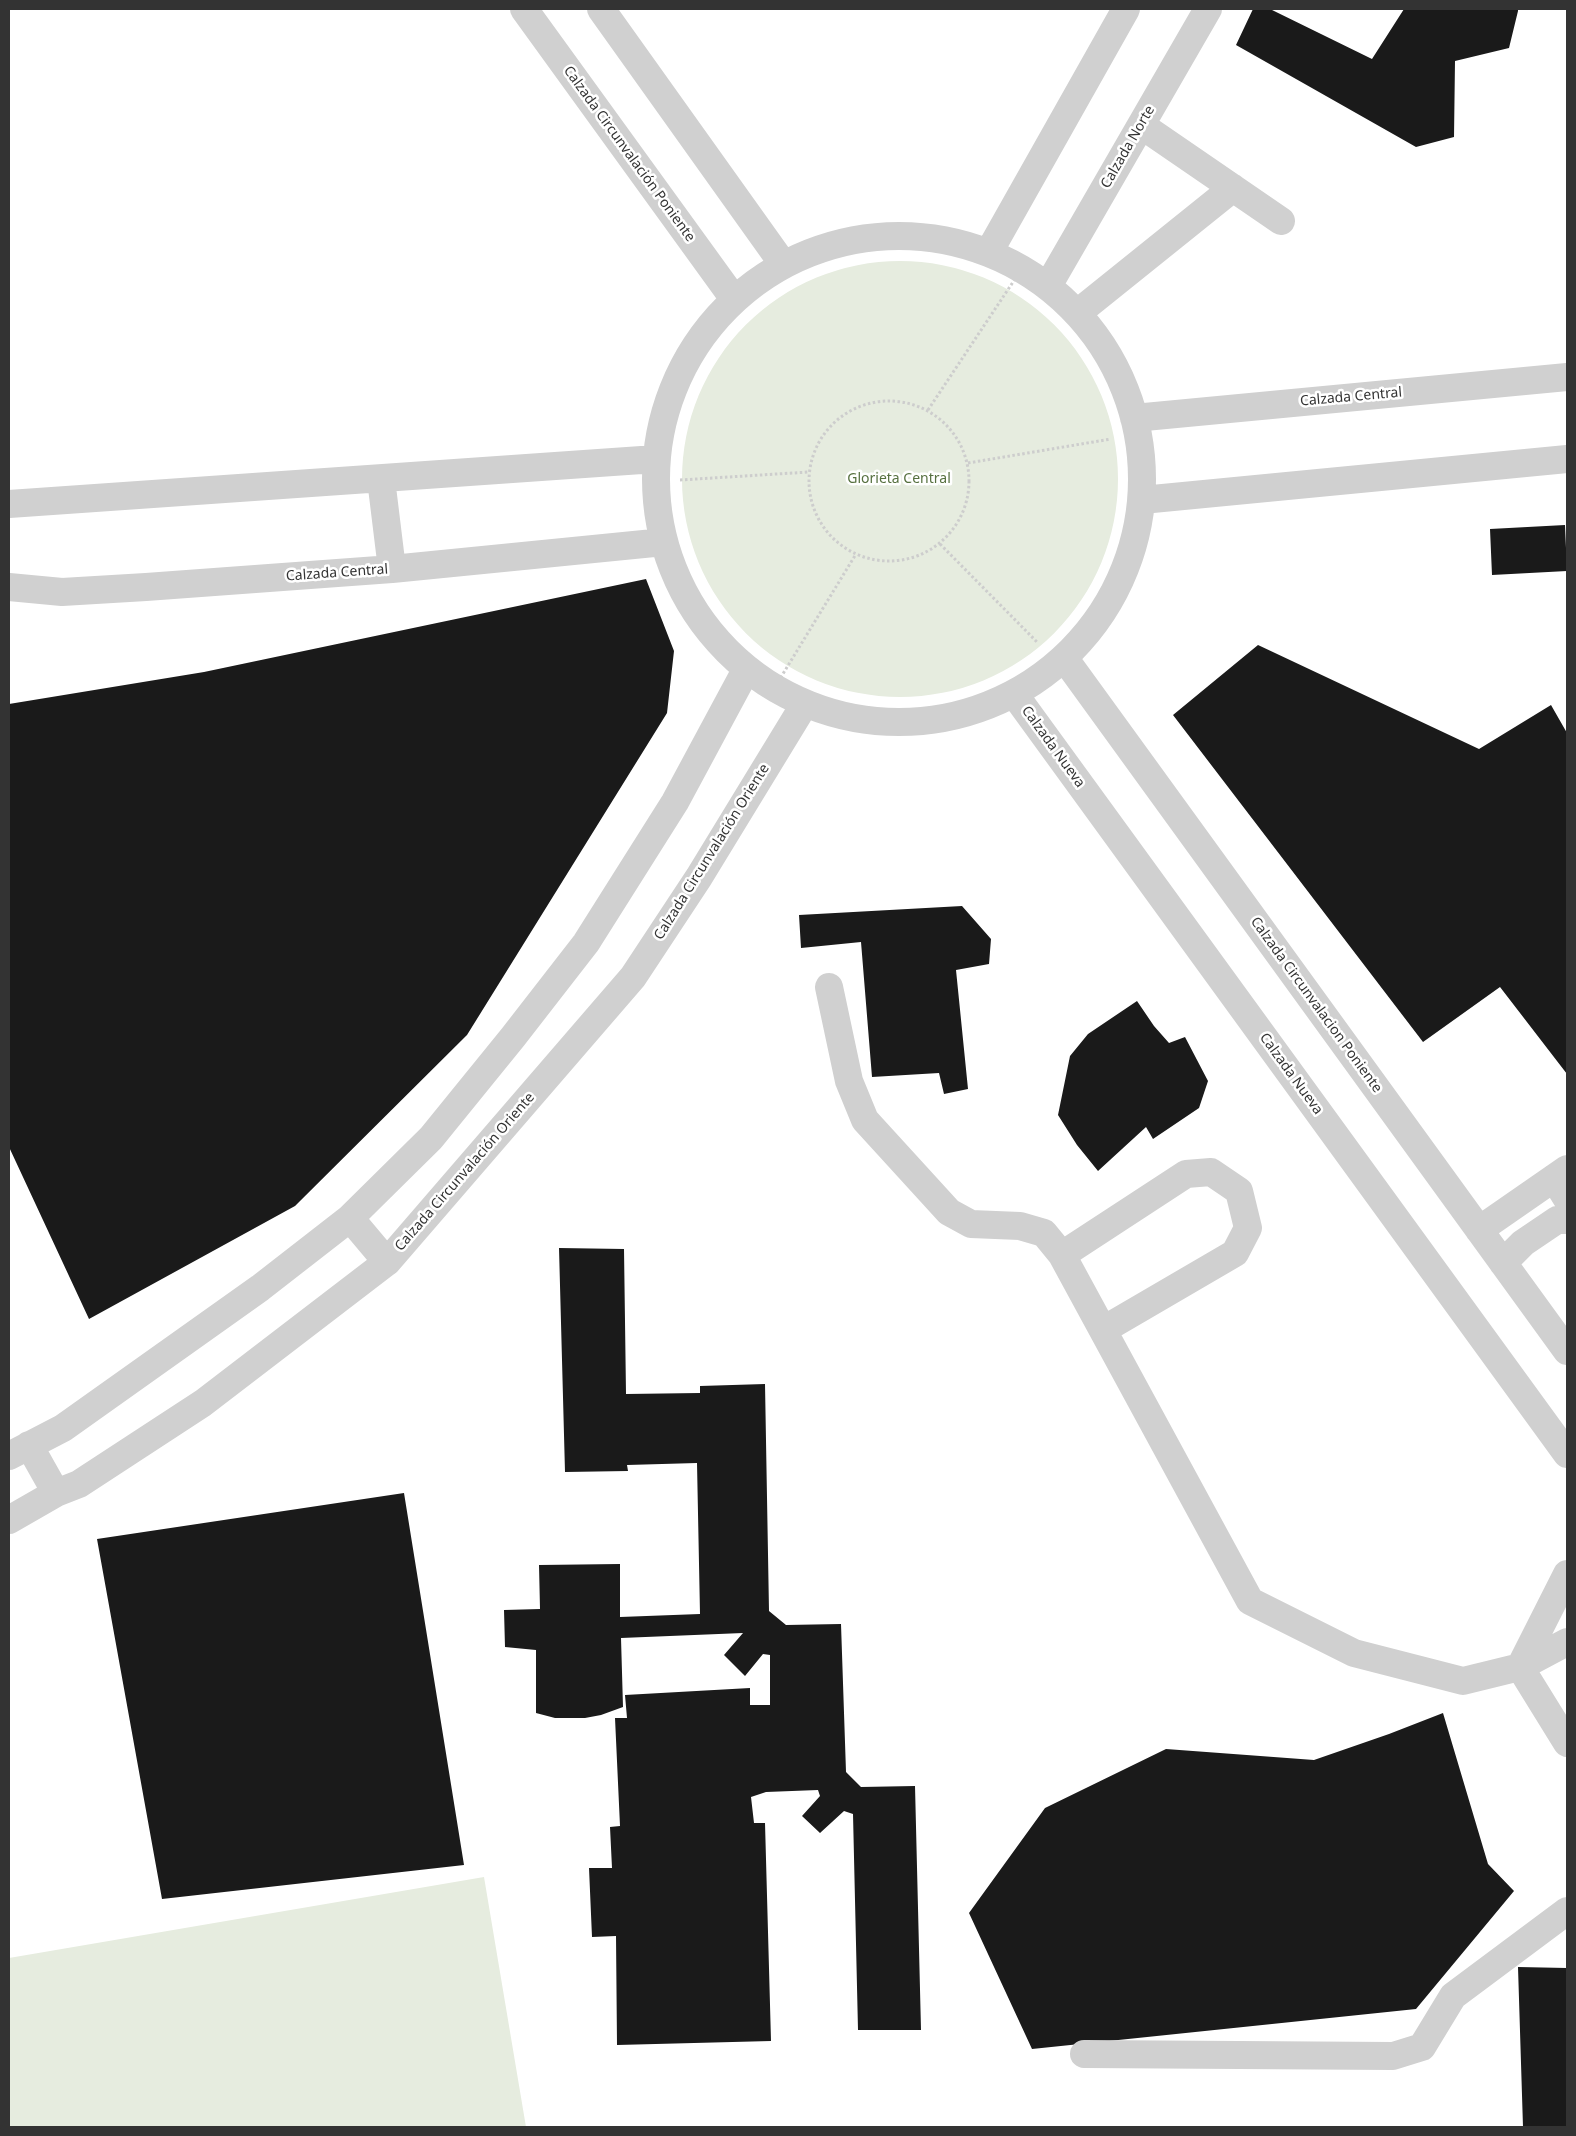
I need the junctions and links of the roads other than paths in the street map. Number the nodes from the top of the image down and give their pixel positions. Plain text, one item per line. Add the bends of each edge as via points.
1 (524, 9) edge
2 (601, 9) edge
3 (1126, 9) edge
4 (1208, 9) edge
5 (1141, 125) junction
6 (1233, 188) junction
7 (1281, 222) dead end
8 (990, 252) junction
9 (783, 264) junction
10 (1048, 286) junction
11 (734, 299) junction
12 (1080, 311) junction
13 (1567, 377) edge
14 (1136, 426) junction
15 (1567, 459) edge
16 (656, 471) junction
17 (381, 479) junction
18 (1142, 500) junction
19 (9, 504) edge
20 (664, 542) junction
21 (392, 569) junction
22 (9, 587) edge
23 (1062, 662) junction
24 (746, 670) junction
25 (1015, 695) junction
26 (804, 705) junction
27 (829, 987) dead end
28 (1563, 1182) edge
29 (350, 1218) junction
30 (1567, 1220) edge
31 (1479, 1230) junction
32 (1062, 1255) junction
33 (387, 1262) junction
34 (1503, 1263) junction
35 (1103, 1330) junction
36 (1567, 1351) edge
37 (19, 1450) edge
38 (1567, 1454) edge
39 (56, 1493) junction
40 (9, 1520) edge
41 (1567, 1574) edge
42 (1567, 1642) edge
43 (1520, 1667) junction
44 (1567, 1743) edge
45 (1567, 1911) edge
46 (1084, 2054) dead end

1 - 11 street, Calzada Circunvalación Poniente
2 - 9 street
3 - 8 street
4 - 5 street, Calzada Norte
5 - 6 street
5 - 10 street, Calzada Norte
6 - 7 street
6 - 12 street
8 - 9 street via 948,240 881,236 822,247
8 - 10 street
9 - 11 street
10 - 12 street
11 - 16 street via 695,345 668,400
12 - 14 street via 1116,368
13 - 14 street, Calzada Central
14 - 18 street via 1142,459
15 - 18 street
16 - 17 street
16 - 20 street via 658,512
17 - 19 street
17 - 21 street
18 - 23 street via 1129,559 1104,613
20 - 21 street, Calzada Central
20 - 24 street via 682,590 710,633
21 - 22 street, Calzada Central via 62,592
23 - 25 street
23 - 31 street, Calzada Circunvalacion Poniente
24 - 26 street
24 - 29 street via 675,802 586,943 431,1138
25 - 26 street via 981,710 945,720 897,724 850,719
25 - 38 street, Calzada Nueva
26 - 33 street, Calzada Circunvalación Oriente via 699,877 633,977
27 - 32 street via 849,1080 865,1120 949,1212 971,1224 1020,1226 1044,1233
28 - 31 street
29 - 33 street
29 - 37 street via 260,1288 63,1428
30 - 34 street via 1557,1220 1524,1243
31 - 34 street, Calzada Circunvalacion Poniente
32 - 35 street
32 - 35 street via 1186,1174 1211,1172 1239,1191 1248,1228 1235,1253
33 - 39 street, Calzada Circunvalación Oriente via 203,1403 79,1484
34 - 36 street, Calzada Circunvalacion Poniente
35 - 43 street via 1250,1601 1354,1653 1463,1681
37 - 39 street
39 - 40 street, Calzada Circunvalación Oriente
41 - 43 street
42 - 43 street
43 - 44 street
45 - 46 street via 1453,1996 1422,2047 1394,2056

